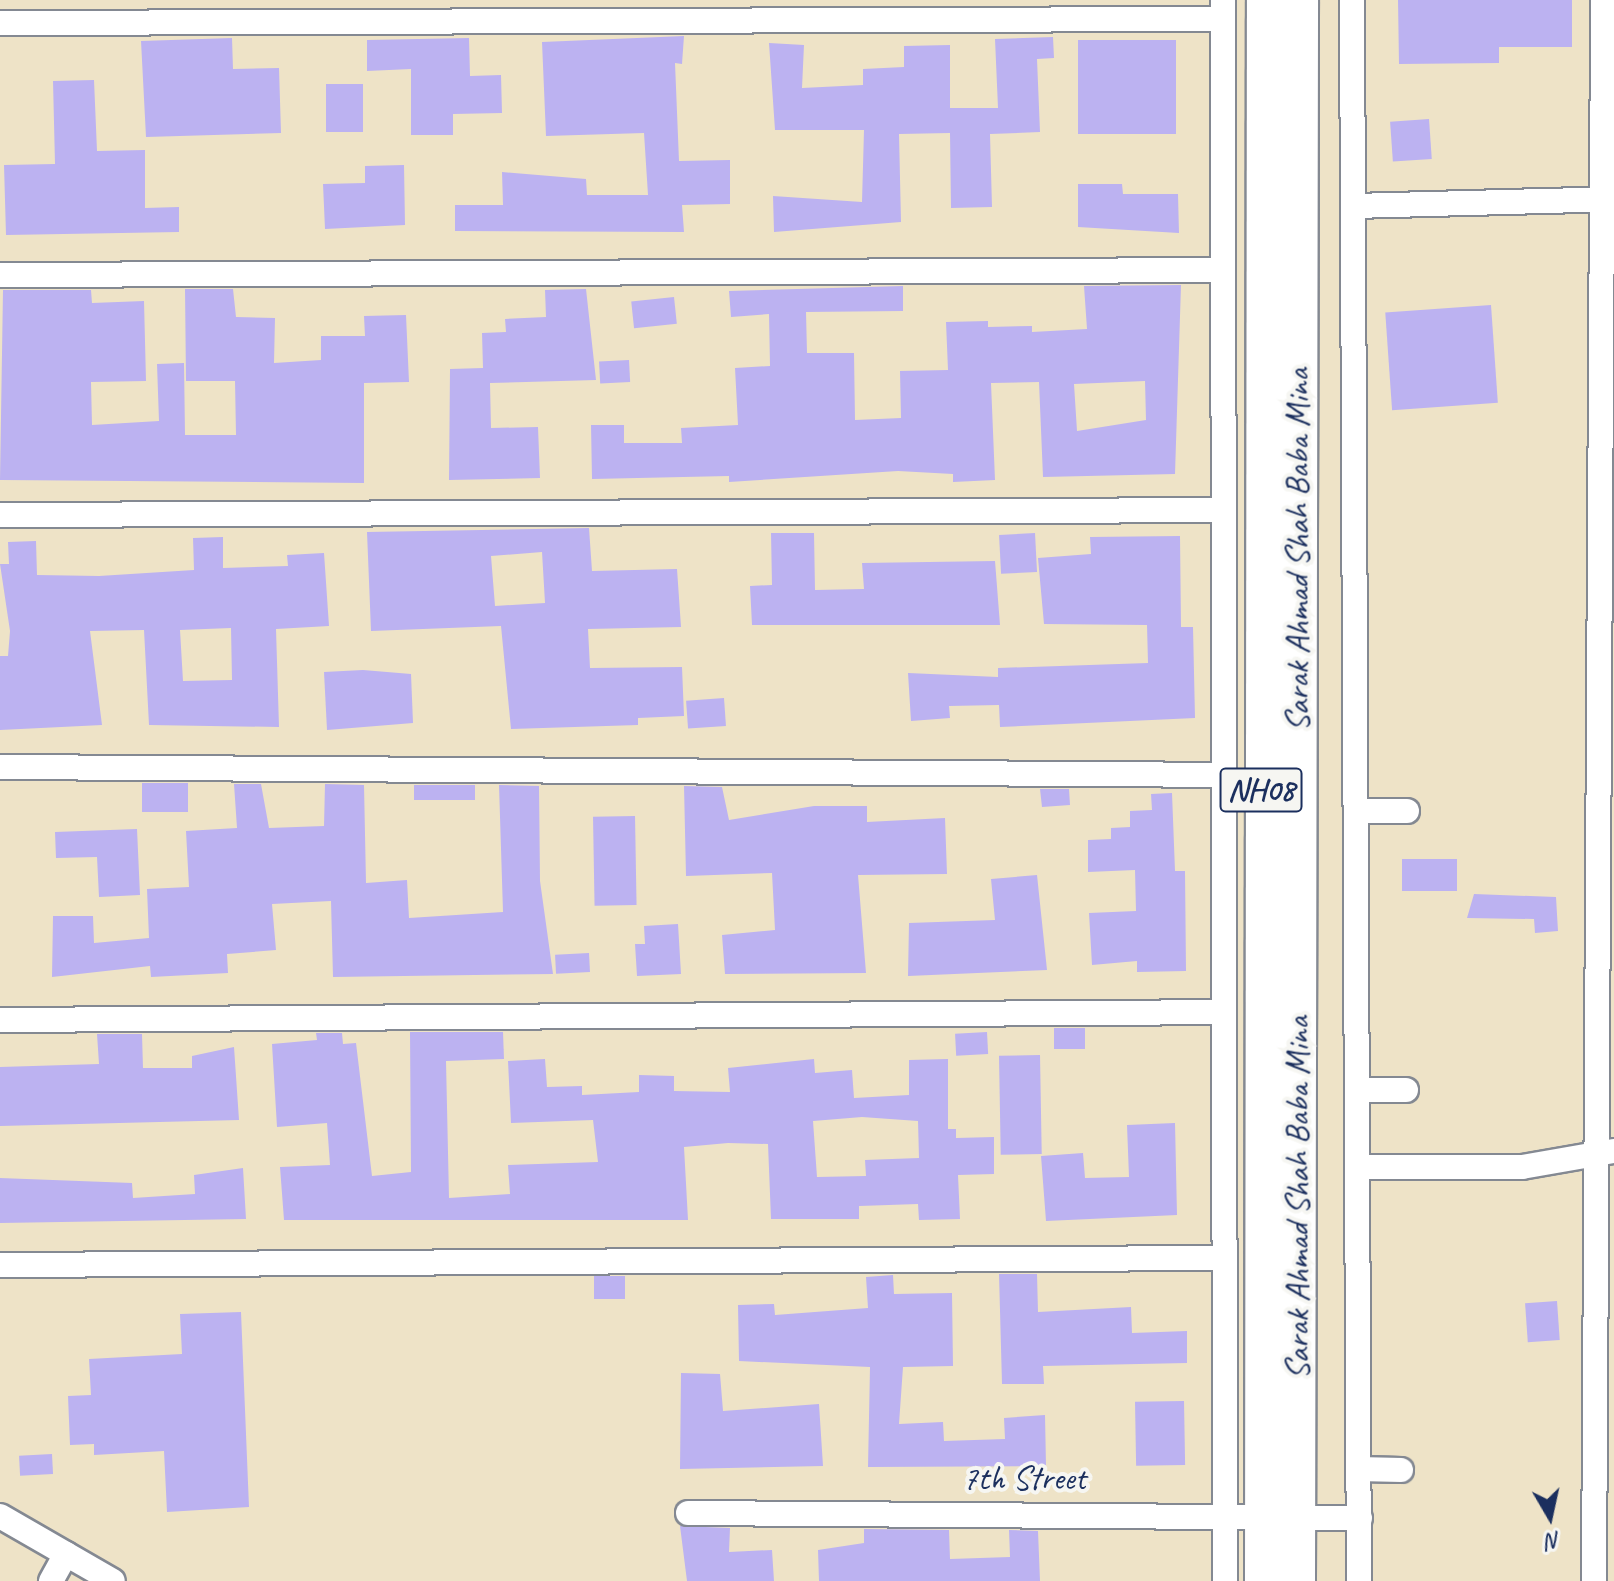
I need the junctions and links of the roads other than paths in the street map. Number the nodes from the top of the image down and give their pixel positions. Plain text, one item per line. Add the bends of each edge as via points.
1 (1265, 0) edge
2 (1300, 0) edge
3 (1352, 0) edge
4 (1603, 0) edge
5 (1223, 9) edge
6 (0, 23) edge
7 (1607, 200) edge
8 (1353, 206) junction
9 (1223, 270) junction
10 (0, 275) edge
11 (1221, 510) junction
12 (0, 515) edge
13 (1606, 678) edge
14 (0, 767) edge
15 (1224, 775) junction
16 (1356, 811) junction
17 (1407, 811) dead end
18 (1607, 915) edge
19 (1224, 1012) junction
20 (0, 1020) edge
21 (1358, 1090) junction
22 (1406, 1090) dead end
23 (1607, 1153) edge
24 (1358, 1167) junction
25 (1606, 1231) edge
26 (1224, 1258) junction
27 (0, 1265) edge
28 (1359, 1469) junction
29 (1401, 1470) dead end
30 (1226, 1512) junction
31 (688, 1513) dead end
32 (1280, 1513) junction
33 (0, 1516) edge
34 (1360, 1518) junction
35 (66, 1554) junction
36 (51, 1581) edge
37 (113, 1581) edge
38 (1225, 1581) edge
39 (1263, 1581) edge
40 (1297, 1581) edge
41 (1359, 1581) edge
42 (1594, 1581) edge

1 - 32 highway, NH08
2 - 32 highway, Sarak Ahmad Shah Baba Mina / NH08
3 - 8 street
4 - 7 street
5 - 6 street
5 - 9 street
7 - 8 street
7 - 13 street
8 - 16 street
9 - 10 street
9 - 11 street
11 - 12 street
11 - 15 street
13 - 18 street
14 - 15 street
15 - 19 street
16 - 17 street
16 - 21 street
18 - 23 street
19 - 20 street
19 - 26 street
21 - 22 street
21 - 24 street
23 - 24 street via 1522,1167
23 - 25 street
24 - 28 street
25 - 42 street
26 - 27 street
26 - 30 street
28 - 29 street
28 - 34 street
30 - 31 street, 7th Street
30 - 32 street, 7th Street
30 - 38 street
32 - 34 street, 7th Street
32 - 39 highway, NH08
32 - 40 highway, Sarak Ahmad Shah Baba Mina / NH08
33 - 35 street
34 - 41 street
35 - 36 street
35 - 37 street

